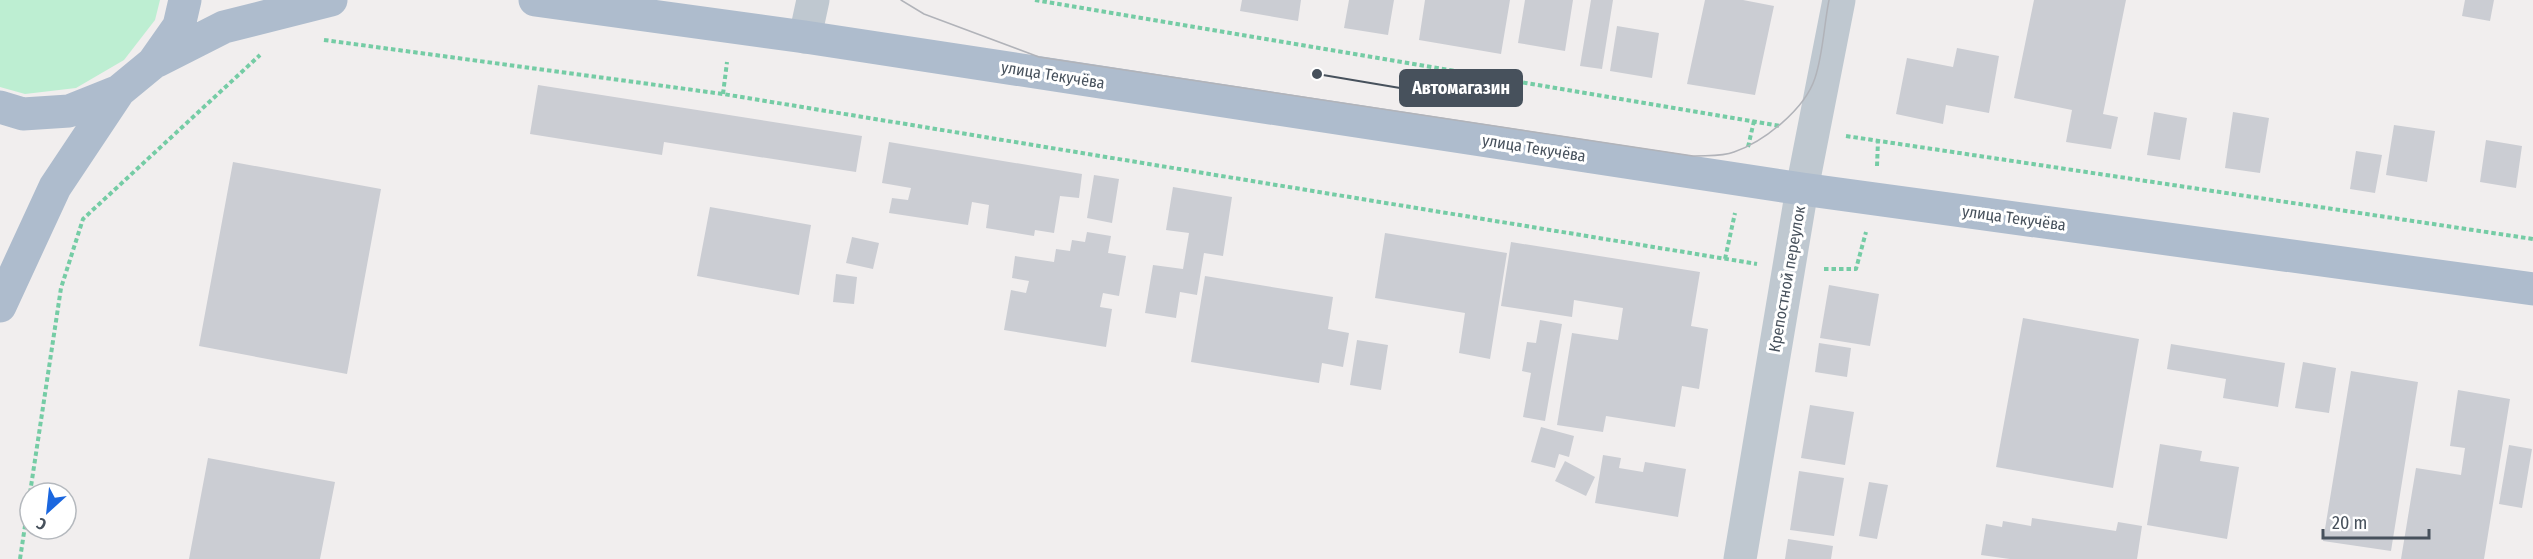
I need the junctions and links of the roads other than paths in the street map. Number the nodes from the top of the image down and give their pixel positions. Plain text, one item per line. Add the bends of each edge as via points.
1 (185, 0) edge
2 (331, 0) edge
3 (535, 0) edge
4 (813, 0) edge
5 (1839, 0) edge
6 (805, 37) junction
7 (153, 63) junction
8 (119, 91) junction
9 (0, 107) edge
10 (1802, 189) junction
11 (2533, 289) edge
12 (0, 306) edge
13 (1740, 559) edge

1 - 7 main road via 179,26
2 - 7 main road via 224,27
3 - 6 main road, улица Текучёва
4 - 6 street
5 - 10 street, Крепостной переулок
6 - 10 main road, улица Текучёва
7 - 8 main road
8 - 9 main road via 69,111 23,114
8 - 12 main road via 55,187
10 - 11 main road, улица Текучёва
10 - 13 street, Крепостной переулок

